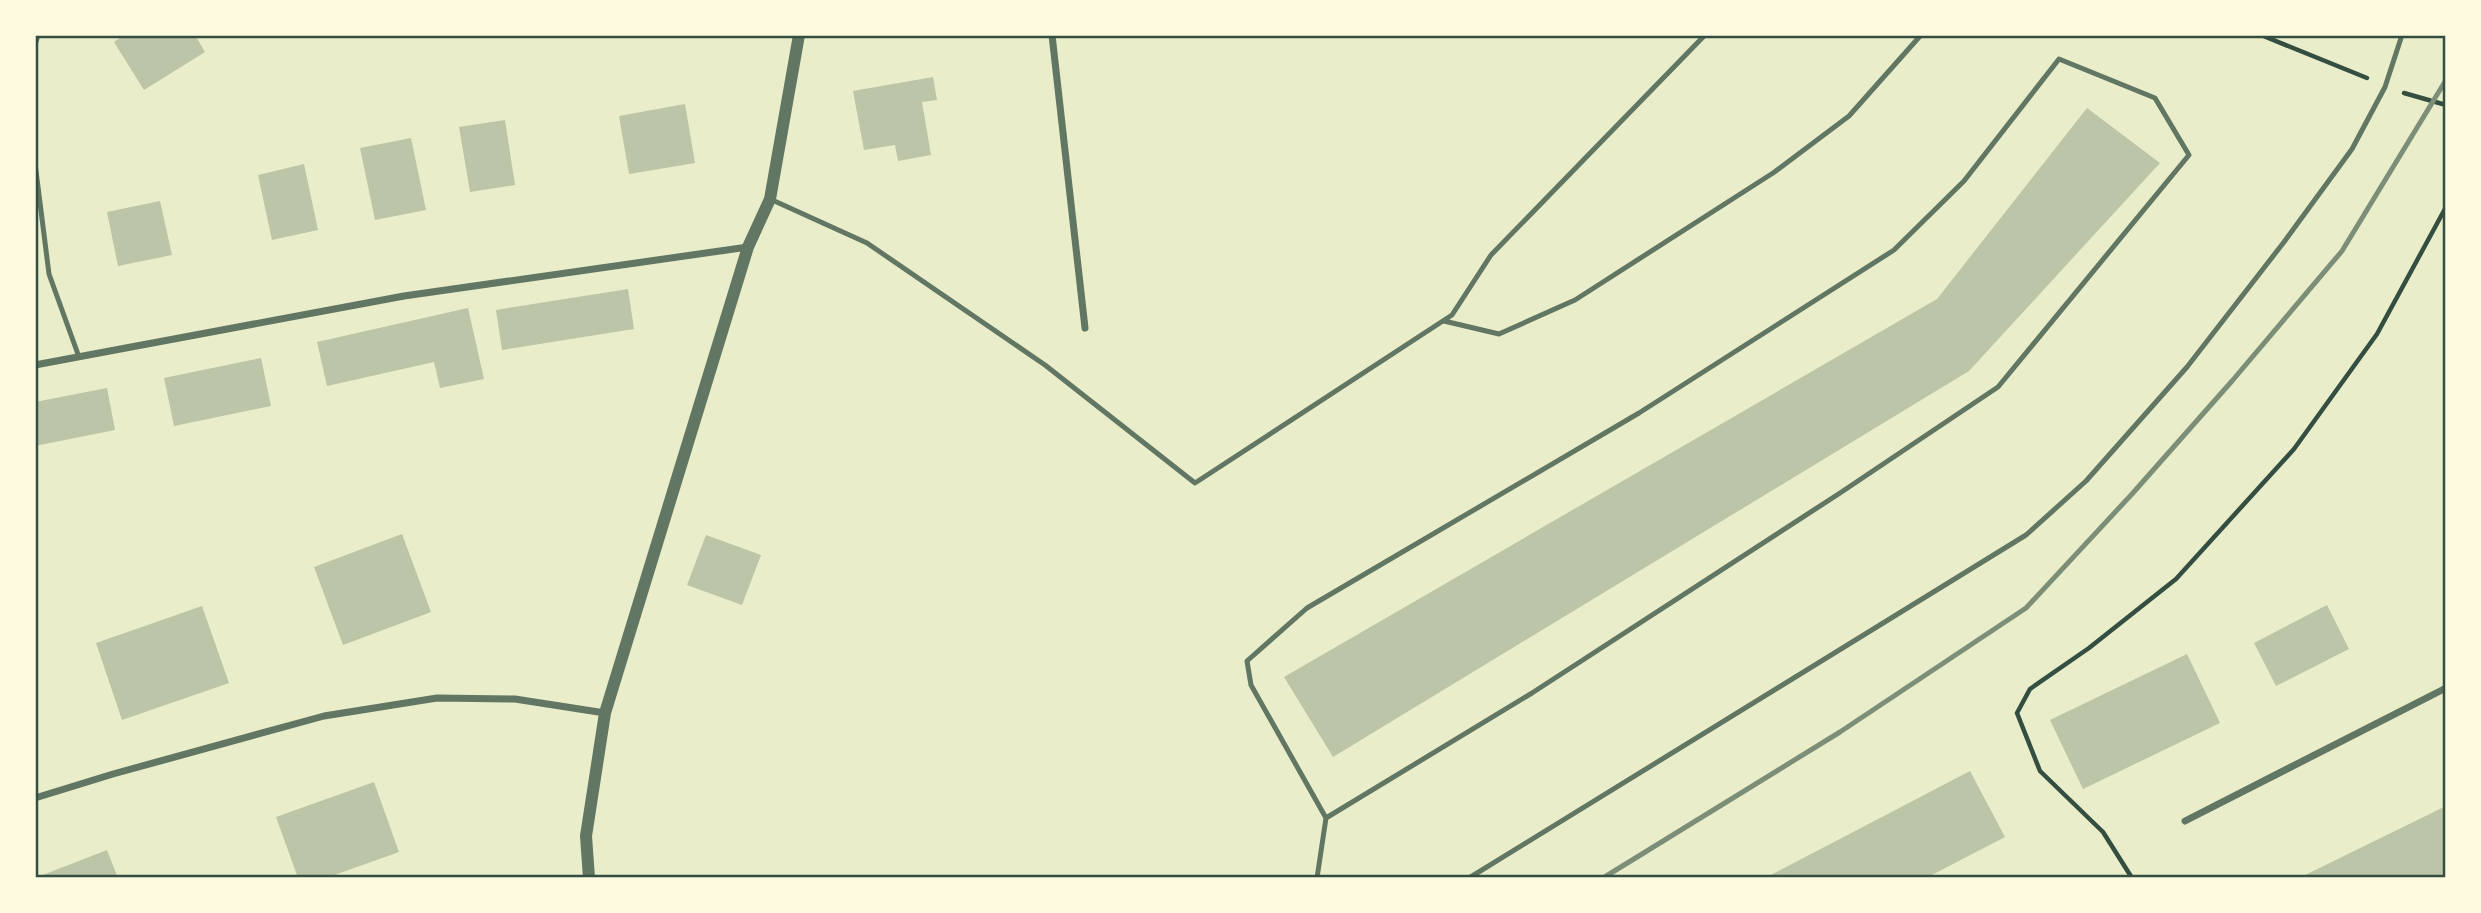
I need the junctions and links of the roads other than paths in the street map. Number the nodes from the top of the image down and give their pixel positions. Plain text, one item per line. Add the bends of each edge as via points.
1 (38, 35) edge
2 (799, 35) edge
3 (1052, 35) edge
4 (1705, 35) edge
5 (1921, 35) edge
6 (2402, 35) edge
7 (35, 45) edge
8 (35, 163) edge
9 (770, 199) junction
10 (748, 247) junction
11 (1444, 321) junction
12 (1086, 328) dead end
13 (79, 357) junction
14 (35, 365) edge
15 (2446, 688) edge
16 (605, 713) junction
17 (35, 798) edge
18 (1326, 818) junction
19 (2185, 821) dead end
20 (589, 878) edge
21 (1317, 878) edge
22 (1469, 878) edge

1 - 7 lane
2 - 9 street
3 - 12 street
4 - 11 lane via 1491,255
5 - 11 lane via 1849,116 1773,173 1575,300 1499,334
6 - 22 lane via 2385,87 2352,149 2187,367 2086,481 2026,535
8 - 13 lane via 49,274
9 - 10 street
9 - 11 lane via 867,243 1045,365 1195,483
10 - 13 street via 404,296
10 - 16 street
13 - 14 street
15 - 19 street
16 - 17 street via 514,699 437,698 324,716
16 - 20 street via 586,836
18 - 18 lane via 1251,685 1247,661 1307,608 1639,414 1894,250 1964,181 2059,59 2155,98 2189,155 1998,387 1532,693
18 - 21 lane

